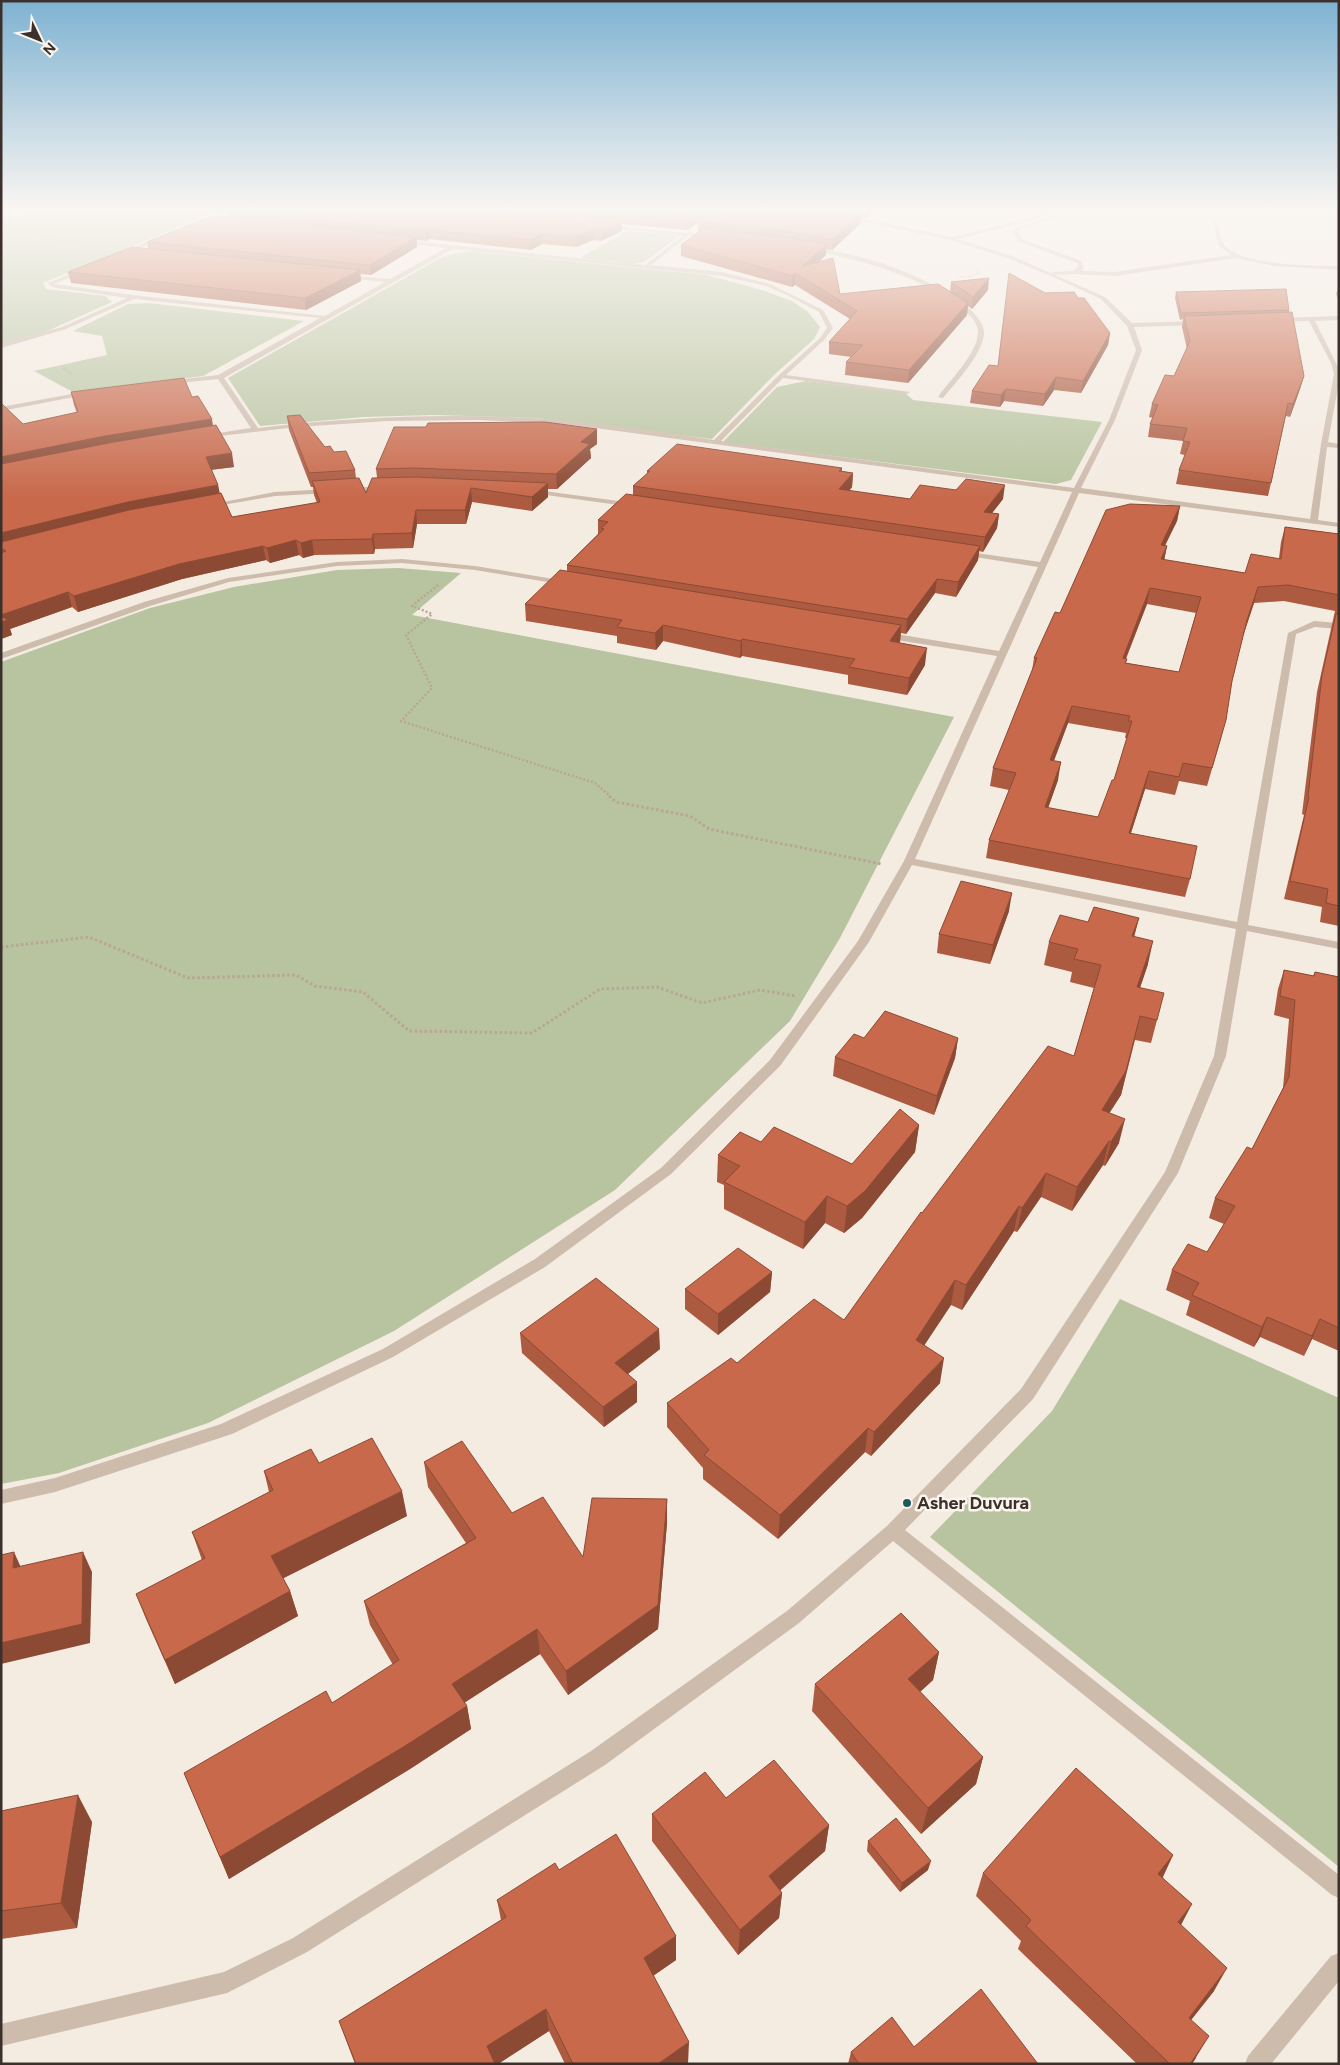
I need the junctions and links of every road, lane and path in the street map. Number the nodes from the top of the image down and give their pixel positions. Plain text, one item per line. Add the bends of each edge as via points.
1 (112, 305) edge
2 (218, 305) edge
3 (345, 305) edge
4 (810, 305) edge
5 (961, 305) edge
6 (1110, 305) edge
7 (324, 317) junction
8 (1339, 318) edge
9 (1311, 319) junction
10 (1273, 320) edge
11 (1206, 322) edge
12 (1130, 325) junction
13 (1, 346) edge
14 (781, 376) junction
15 (220, 377) junction
16 (160, 384) edge
17 (93, 392) edge
18 (907, 392) dead end
19 (941, 397) dead end
20 (1, 409) edge
21 (255, 429) junction
22 (197, 438) edge
23 (716, 442) junction
24 (1324, 444) junction
25 (1339, 446) edge
26 (395, 488) edge
27 (1077, 489) junction
28 (526, 491) edge
29 (202, 506) edge
30 (644, 506) edge
31 (1314, 521) junction
32 (1339, 525) edge
33 (956, 552) edge
34 (1044, 565) junction
35 (461, 567) junction
36 (572, 584) edge
37 (1339, 626) edge
38 (875, 633) edge
39 (1002, 654) junction
40 (1, 656) edge
41 (907, 865) junction
42 (1242, 928) junction
43 (1339, 946) edge
44 (1, 947) edge
45 (821, 1000) junction
46 (1, 1497) edge
47 (893, 1531) junction
48 (1339, 1888) edge
49 (1339, 1964) edge
50 (1, 2035) edge
51 (1256, 2064) edge

1 - 13 street via 64,328
2 - 7 street
3 - 7 street
4 - 14 street via 821,311 830,328 822,340
5 - 19 street via 977,319 982,332 975,349
6 - 12 street
7 - 15 street
8 - 9 street
9 - 10 street
9 - 24 street via 1337,374
11 - 12 street
12 - 27 street via 1139,350 1112,420
14 - 18 street
14 - 23 street
15 - 16 street
15 - 21 street
17 - 20 street
21 - 22 street
21 - 23 street via 365,419 471,417 572,423
23 - 27 street
24 - 25 street
24 - 31 street
26 - 29 street via 275,494
27 - 31 street
27 - 34 street
28 - 30 street
31 - 32 street
33 - 34 street
34 - 39 street
35 - 36 street
35 - 40 street via 402,562 337,564 228,580 147,604
35 - 41 path via 412,606 432,614 406,635 432,688 401,720 595,783 616,802 690,816 709,829
37 - 42 street via 1314,624 1292,633
38 - 39 street
39 - 41 street
41 - 42 street
41 - 45 street via 863,942
42 - 43 street
42 - 47 street via 1220,1056 1171,1173 1028,1394
44 - 45 path via 89,937 188,978 296,976 315,986 363,992 409,1031 532,1033 600,989 657,987 702,1003 760,990
45 - 46 street via 775,1063 666,1171 540,1263 388,1353 226,1429 55,1485
47 - 48 street
47 - 50 street via 792,1617 598,1758 300,1945 227,1982
49 - 51 street

